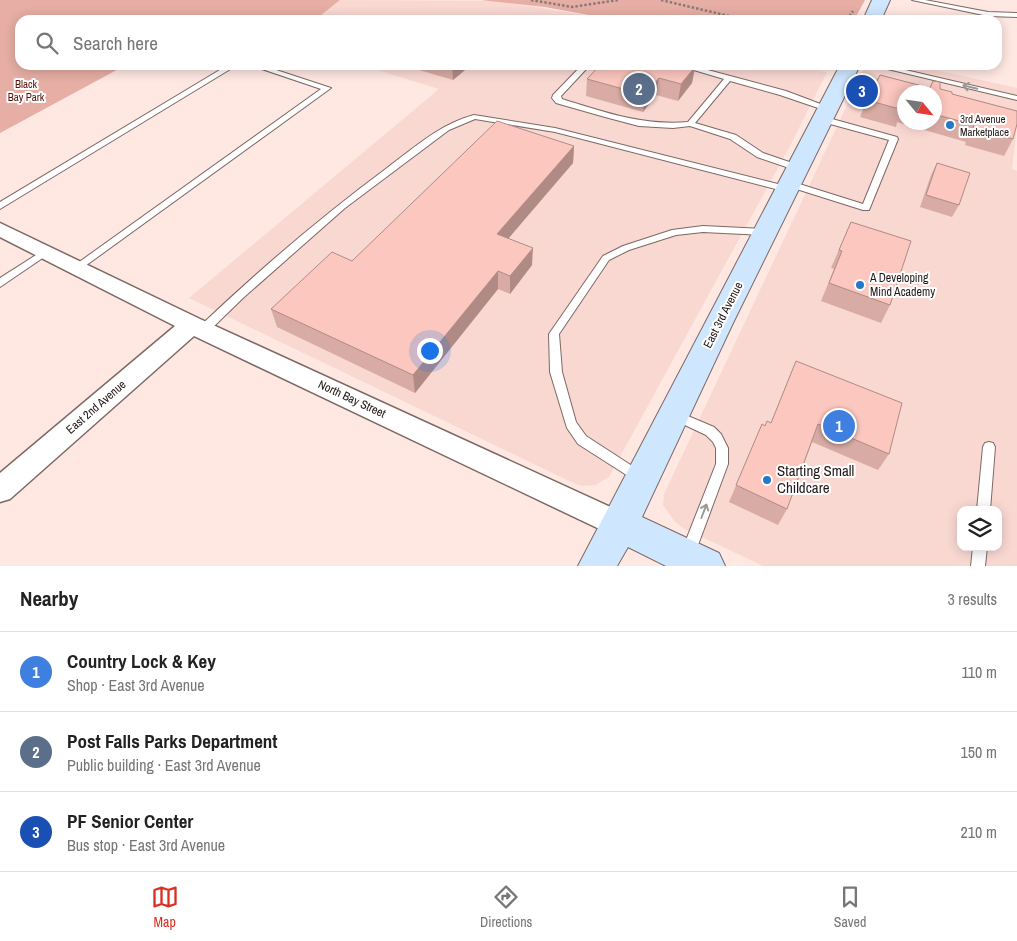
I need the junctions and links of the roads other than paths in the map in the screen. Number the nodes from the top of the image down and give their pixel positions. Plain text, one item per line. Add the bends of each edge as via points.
1 (881, 0) edge
2 (915, 0) edge
3 (874, 15) edge
4 (1017, 15) edge
5 (225, 70) edge
6 (270, 70) edge
7 (581, 70) edge
8 (700, 70) edge
9 (897, 70) edge
10 (846, 72) edge
11 (729, 78) junction
12 (897, 91) edge
13 (1017, 98) edge
14 (824, 114) junction
15 (690, 124) junction
16 (792, 180) junction
17 (0, 206) edge
18 (0, 229) edge
19 (766, 232) junction
20 (47, 251) junction
21 (78, 266) junction
22 (0, 283) edge
23 (198, 327) junction
24 (673, 415) junction
25 (989, 447) dead end
26 (642, 479) junction
27 (0, 490) edge
28 (983, 506) edge
29 (620, 525) junction
30 (980, 551) edge
31 (696, 561) edge
32 (597, 566) edge
33 (978, 566) edge

1 - 3 street
2 - 4 lane via 988,14
5 - 17 lane
6 - 21 lane via 326,88
7 - 15 lane via 556,95 559,101 639,124
8 - 11 lane
13 -> 9 lane
10 - 12 lane
10 - 14 street, East 3rd Avenue
11 - 14 lane via 783,92
11 - 15 lane
14 - 16 street, East 3rd Avenue
14 - 16 lane via 894,139 866,208
15 - 16 lane via 733,137
16 - 19 street, East 3rd Avenue
16 - 23 lane via 675,162 554,130 474,117 446,128 342,206
18 - 20 street, North Bay Street
19 - 24 street, East 3rd Avenue
19 - 26 lane via 703,228 675,232 626,248 606,258 554,334 556,372 571,424 582,440
20 - 21 street, North Bay Street
20 - 22 lane
21 - 23 street, North Bay Street
23 - 27 street, East 2nd Avenue
23 - 29 street, North Bay Street
24 - 26 street, East 3rd Avenue
31 -> 24 lane via 722,464 722,448 710,431
25 - 28 lane
26 - 29 street, East 3rd Avenue
29 - 31 street, North Bay Street
29 - 32 street, East 3rd Avenue
30 - 33 lane

